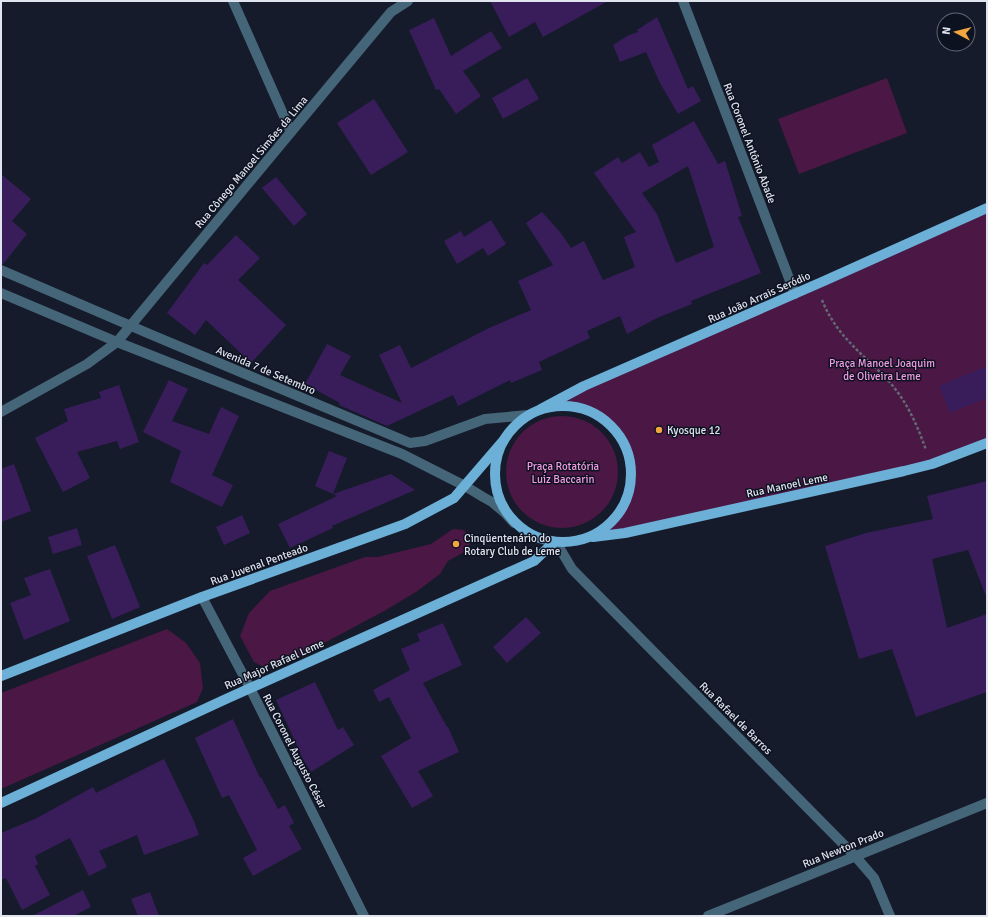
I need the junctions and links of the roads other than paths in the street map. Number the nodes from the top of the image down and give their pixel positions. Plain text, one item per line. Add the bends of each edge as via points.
1 (233, 1) edge
2 (408, 1) edge
3 (683, 1) edge
4 (291, 132) junction
5 (987, 208) edge
6 (1, 270) edge
7 (1, 293) edge
8 (795, 294) junction
9 (131, 326) junction
10 (117, 342) junction
11 (541, 409) junction
12 (1, 412) edge
13 (528, 415) junction
14 (503, 441) junction
15 (987, 443) edge
16 (465, 486) junction
17 (514, 523) junction
18 (589, 537) junction
19 (555, 542) junction
20 (202, 598) junction
21 (1, 676) edge
22 (250, 688) junction
23 (1, 803) edge
24 (987, 803) edge
25 (855, 856) junction
26 (364, 916) edge
27 (708, 916) edge
28 (890, 916) edge

1 - 4 street
2 - 4 street, Rua Cônego Manoel Simões da Lima via 391,12
3 - 8 street, Rua Coronel Antônio Abade
4 - 9 street, Rua Cônego Manoel Simões da Lima
5 - 8 main road, Rua João Arrais Seródio
6 - 9 street, Avenida 7 de Setembro
7 - 10 street
8 - 11 main road, Rua João Arrais Seródio via 584,386
9 - 10 street, Rua Cônego Manoel Simões da Lima
9 - 13 street, Avenida 7 de Setembro via 410,443 425,441 485,419
10 - 12 street, Rua Cônego Manoel Simões da Lima via 88,364
10 - 16 street via 402,454
11 - 13 main road
11 - 18 main road via 567,406 592,412 615,430 627,449 631,475 626,501 611,523
13 - 14 main road via 514,426
14 - 16 main road, Rua Juvenal Penteado
14 - 17 main road via 496,461 495,483 502,505
15 - 18 main road, Rua Manoel Leme via 932,464 904,471 625,533
16 - 17 street via 492,502
16 - 20 main road, Rua Juvenal Penteado via 454,498 405,524
17 - 19 main road via 532,536
18 - 19 main road via 573,542
19 - 22 main road, Rua Major Rafael Leme via 534,561
19 - 25 street, Rua Rafael de Barros via 572,569
20 - 21 main road, Rua Juvenal Penteado
20 - 22 street, Rua Coronel Augusto César
22 - 23 main road, Rua Major Rafael Leme
22 - 26 street, Rua Coronel Augusto César
24 - 25 street, Rua Newton Prado
25 - 27 street, Rua Newton Prado
25 - 28 street, Rua Rafael de Barros via 874,878

